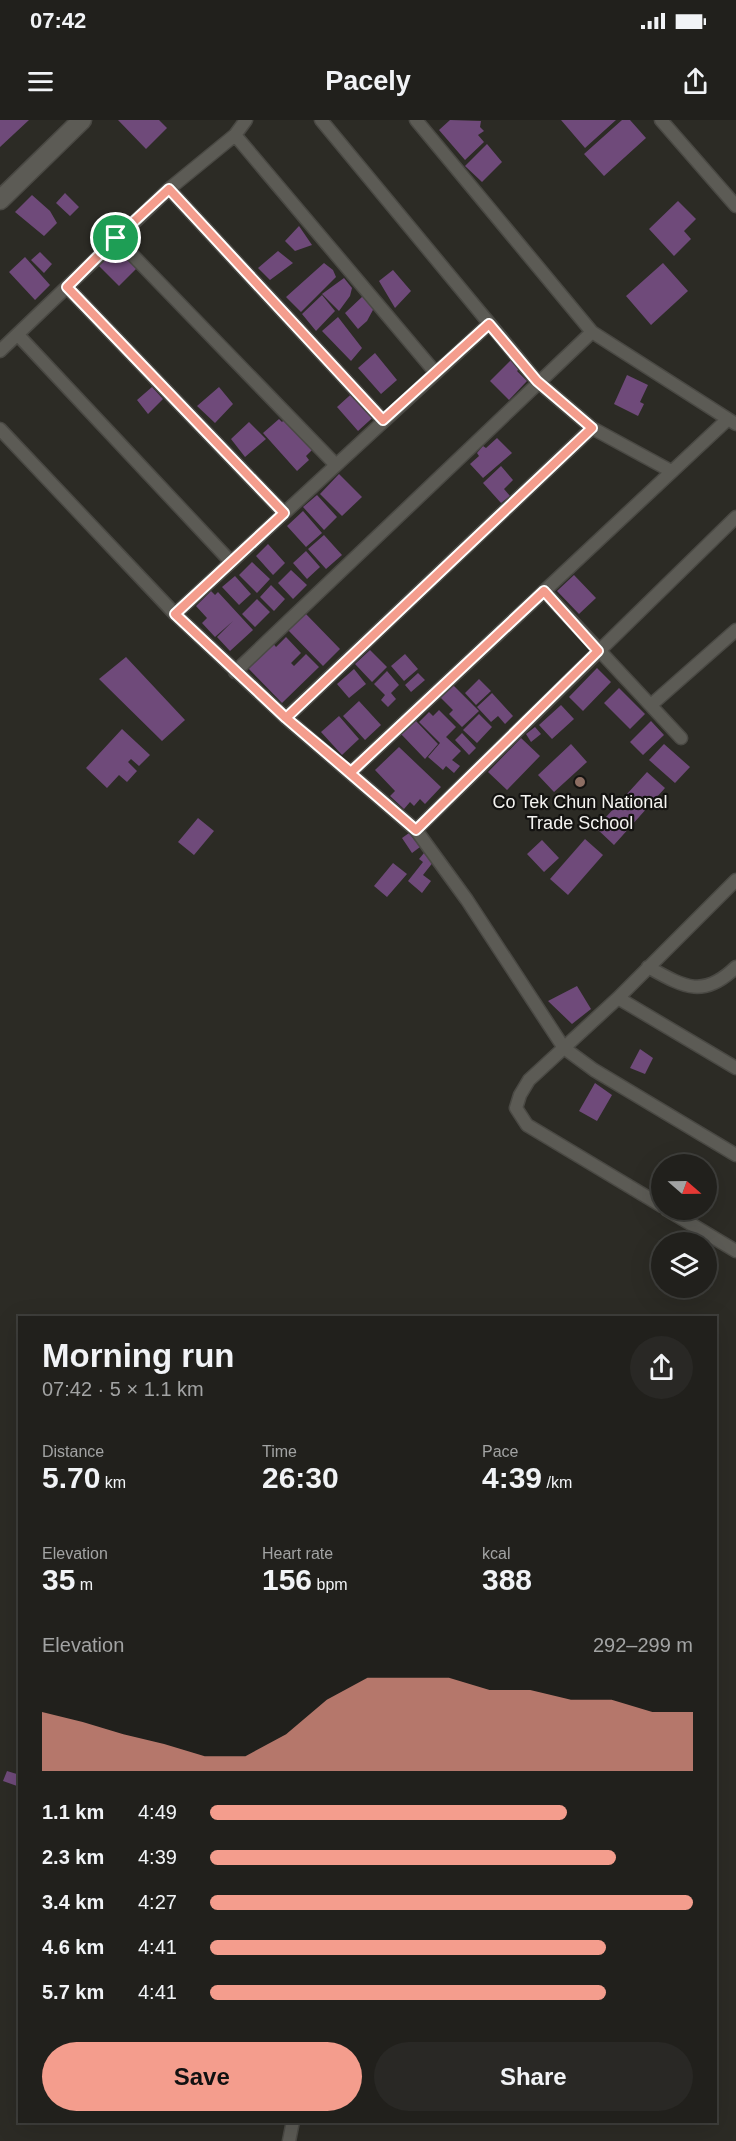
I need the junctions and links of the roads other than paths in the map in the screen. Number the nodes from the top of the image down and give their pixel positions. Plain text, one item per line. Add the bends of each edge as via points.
1 (82, 120) edge
2 (246, 120) edge
3 (321, 120) edge
4 (416, 120) edge
5 (661, 120) edge
6 (234, 135) junction
7 (169, 189) junction
8 (0, 200) edge
9 (736, 206) edge
10 (116, 238) junction
11 (67, 287) junction
12 (489, 324) junction
13 (592, 332) junction
14 (18, 334) junction
15 (0, 351) edge
16 (435, 372) junction
17 (537, 381) junction
18 (383, 420) junction
19 (732, 422) edge
20 (592, 428) junction
21 (0, 429) edge
22 (336, 465) junction
23 (671, 471) junction
24 (284, 513) junction
25 (736, 517) edge
26 (231, 562) junction
27 (544, 591) junction
28 (175, 614) junction
29 (736, 630) edge
30 (598, 651) junction
31 (235, 672) junction
32 (651, 705) junction
33 (286, 718) junction
34 (681, 738) dead end
35 (351, 772) junction
36 (416, 830) junction
37 (736, 880) edge
38 (648, 967) junction
39 (736, 967) edge
40 (618, 998) junction
41 (564, 1048) junction
42 (736, 1068) edge
43 (736, 1155) edge
44 (651, 1199) edge
45 (684, 1220) edge
46 (736, 1251) edge
47 (293, 2123) edge
48 (289, 2141) edge

1 - 8 street
2 - 6 street
3 - 12 street
4 - 13 street
5 - 9 street
6 - 7 street
6 - 16 street
7 - 10 street
7 - 18 street
10 - 11 street
10 - 22 street
11 - 14 street
11 - 24 street
12 - 16 street
12 - 17 street
13 - 17 street
13 - 19 street
14 - 15 street
14 - 26 street
16 - 18 street
17 - 20 street
17 - 31 street
18 - 22 street
19 - 23 street
20 - 23 street
20 - 33 street
21 - 28 street
22 - 24 street
23 - 27 street
24 - 26 street
25 - 30 street
26 - 28 street
27 - 30 street
27 - 35 street
28 - 31 street
29 - 32 street
30 - 32 street
30 - 36 street
31 - 33 street
32 - 34 street
33 - 35 street
35 - 36 street
36 - 41 street
37 - 38 street
38 - 39 street via 688,987 708,987
38 - 40 street
40 - 41 street
40 - 42 street
41 - 43 street
41 - 44 street via 529,1080 516,1108 520,1117
45 - 46 street
47 - 48 street

